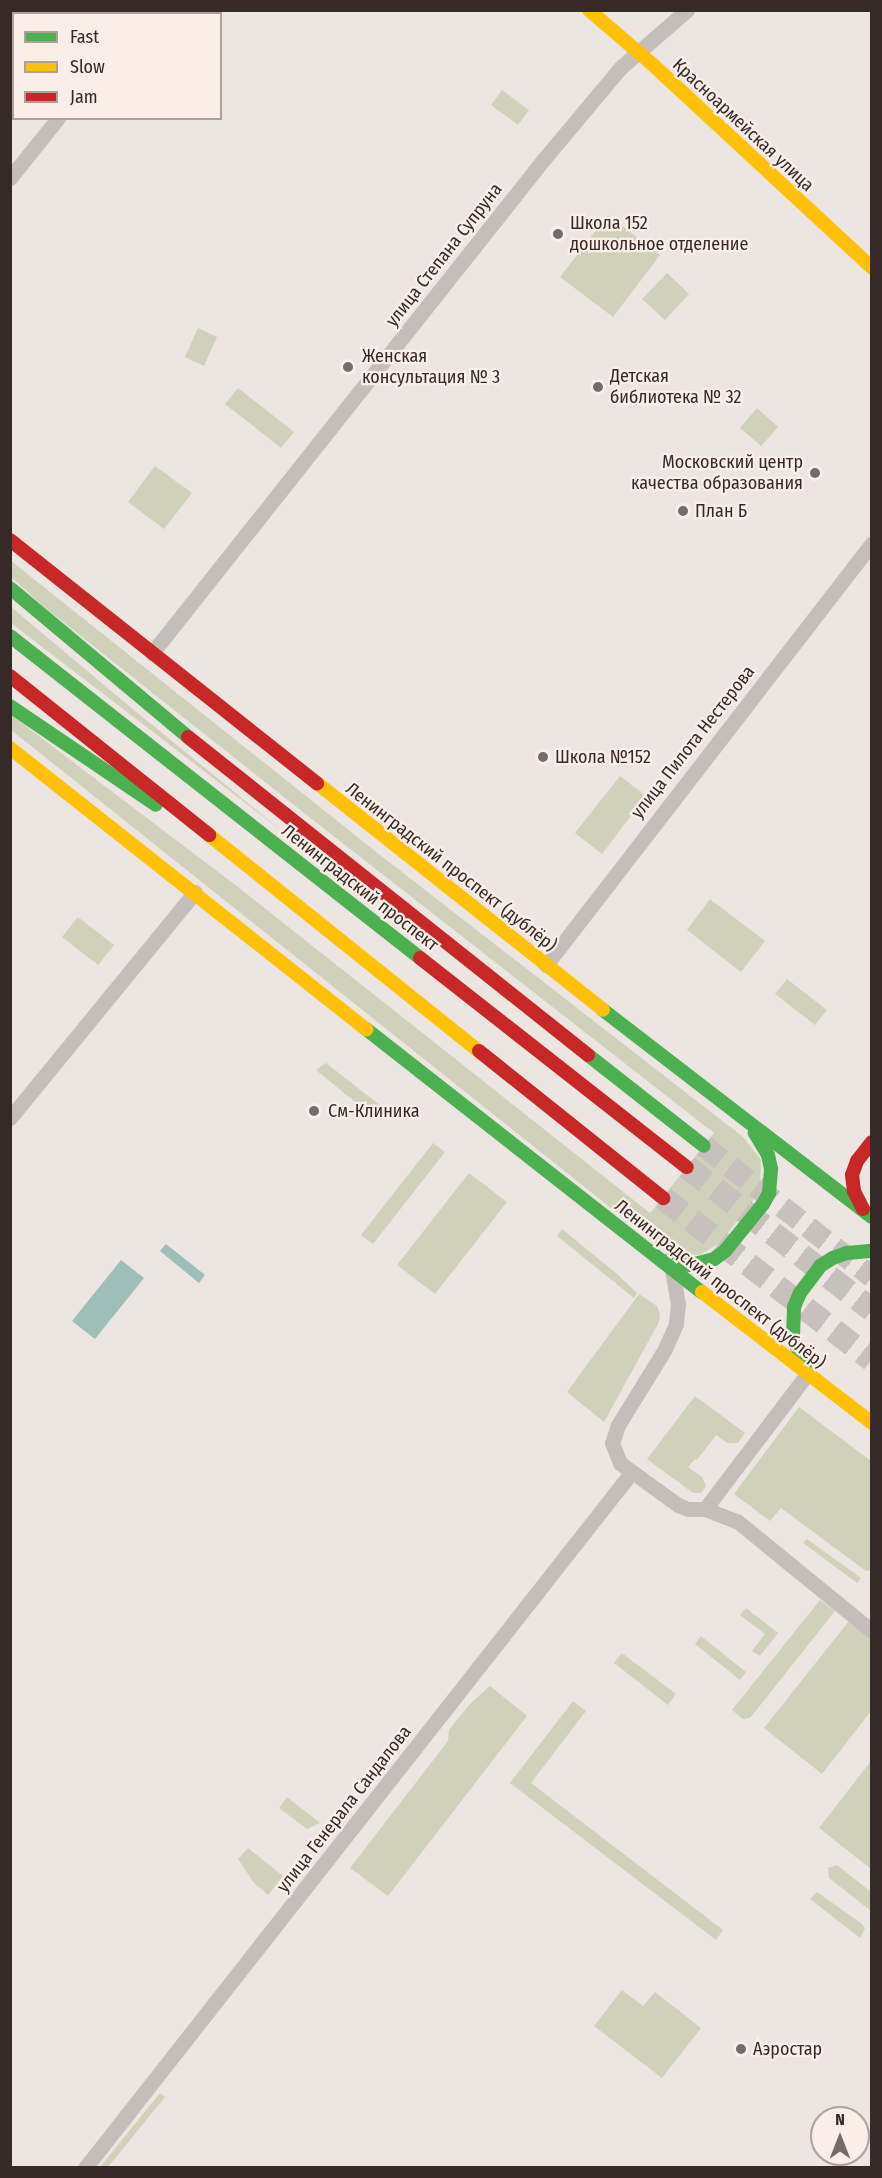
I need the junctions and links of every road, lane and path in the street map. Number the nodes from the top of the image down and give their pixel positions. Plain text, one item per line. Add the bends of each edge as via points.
1 (589, 10) edge
2 (687, 10) edge
3 (637, 54) junction
4 (56, 120) edge
5 (10, 178) edge
6 (872, 268) edge
7 (10, 540) edge
8 (872, 543) edge
9 (10, 588) edge
10 (10, 636) edge
11 (152, 653) junction
12 (10, 676) edge
13 (10, 706) edge
14 (10, 748) edge
15 (250, 869) junction
16 (195, 892) junction
17 (546, 965) junction
18 (10, 1118) edge
19 (746, 1120) junction
20 (872, 1142) edge
21 (704, 1146) tunnel mouth
22 (687, 1167) tunnel mouth
23 (663, 1197) tunnel mouth
24 (868, 1214) edge
25 (646, 1250) junction
26 (872, 1251) edge
27 (672, 1270) junction
28 (807, 1374) junction
29 (872, 1423) edge
30 (631, 1473) junction
31 (705, 1509) junction
32 (872, 1631) edge
33 (86, 2168) edge

1 - 3 main road, Красноармейская улица
2 - 3 street, улица Степана Супруна
3 - 6 main road, Красноармейская улица
3 - 11 street, улица Степана Супруна via 620,68 544,159
4 - 5 street
7 - 11 main road, Ленинградский проспект (дублёр)
8 - 17 street, улица Пилота Нестерова
9 - 21 main road via 291,821
10 - 22 main road, Ленинградский проспект
11 - 17 main road, Ленинградский проспект (дублёр)
12 - 15 main road
13 - 15 main road
14 - 16 main road, Ленинградский проспект (дублёр)
15 - 23 main road
16 - 18 street
16 - 25 main road, Ленинградский проспект (дублёр)
17 - 19 main road, Ленинградский проспект (дублёр)
19 - 24 main road, Ленинградский проспект (дублёр)
19 - 25 main road via 768,1155 771,1181 763,1204 725,1251 708,1262 676,1265
20 - 24 main road via 852,1175 854,1191
25 - 27 main road, Ленинградский проспект (дублёр)
26 - 28 main road via 833,1258 820,1266 800,1293 794,1307 793,1337
27 - 28 main road, Ленинградский проспект (дублёр)
27 - 30 street via 678,1304 674,1330 618,1425 612,1443 620,1463
28 - 29 main road, Ленинградский проспект (дублёр)
28 - 31 street
30 - 31 street via 678,1505
30 - 33 street, улица Генерала Сандалова
31 - 32 street via 737,1521

